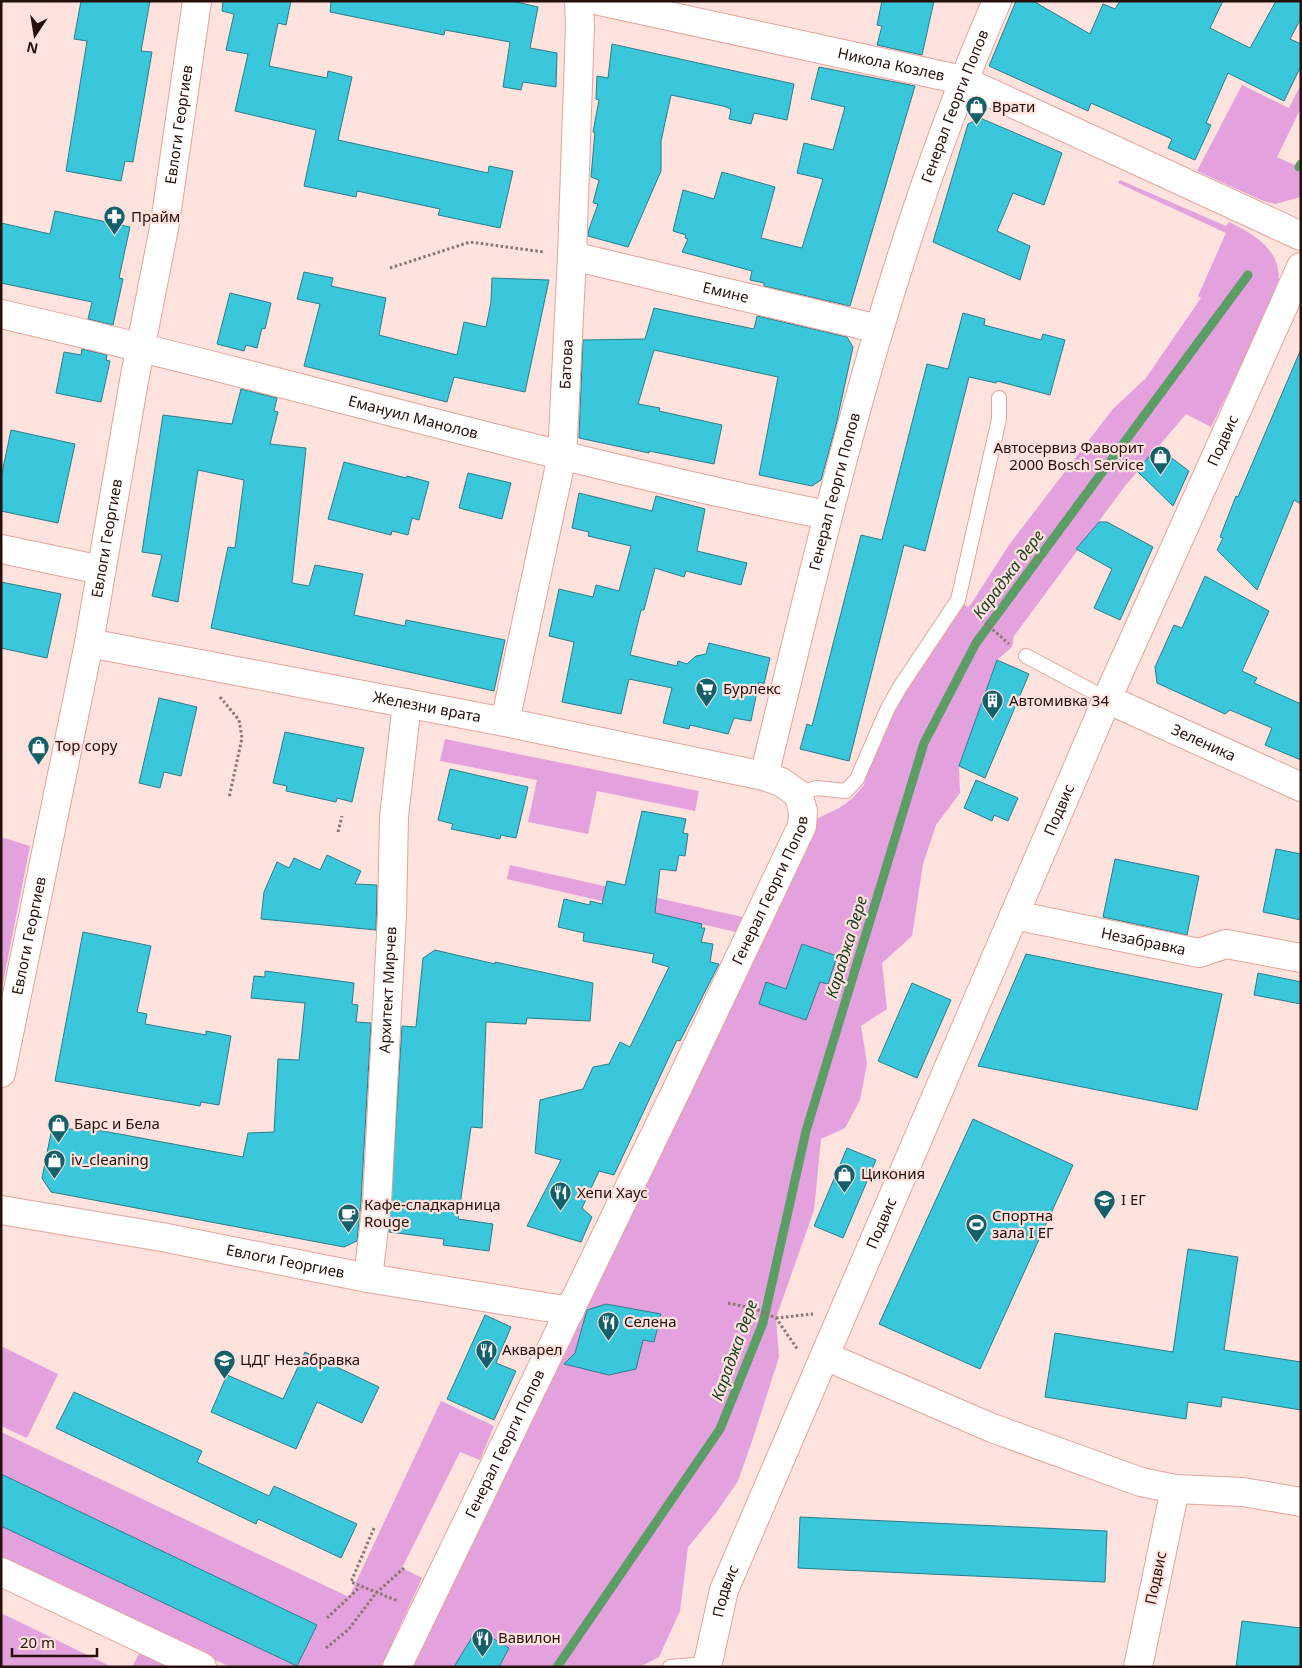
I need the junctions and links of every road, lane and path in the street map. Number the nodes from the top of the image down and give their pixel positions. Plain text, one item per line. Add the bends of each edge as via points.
1 (197, 1) edge
2 (579, 1) edge
3 (600, 1) edge
4 (997, 1) edge
5 (962, 80) junction
6 (1296, 234) edge
7 (572, 256) junction
8 (1301, 267) edge
9 (390, 268) dead end
10 (1, 314) edge
11 (879, 329) junction
12 (142, 346) junction
13 (999, 398) dead end
14 (562, 456) junction
15 (827, 515) junction
16 (1, 549) edge
17 (101, 570) junction
18 (968, 608) dead end
19 (89, 643) junction
20 (1012, 647) dead end
21 (1026, 656) dead end
22 (217, 667) junction
23 (1107, 699) junction
24 (407, 703) junction
25 (505, 722) junction
26 (764, 776) junction
27 (1301, 787) edge
28 (798, 794) junction
29 (229, 798) dead end
30 (342, 816) dead end
31 (338, 832) dead end
32 (1014, 915) junction
33 (1301, 958) edge
34 (1, 1072) edge
35 (1, 1210) edge
36 (368, 1278) junction
37 (728, 1303) dead end
38 (570, 1311) junction
39 (776, 1318) dead end
40 (825, 1356) junction
41 (1175, 1489) junction
42 (1301, 1502) edge
43 (374, 1528) dead end
44 (404, 1568) dead end
45 (1, 1572) edge
46 (360, 1587) junction
47 (376, 1593) junction
48 (423, 1612) junction
49 (327, 1618) dead end
50 (326, 1648) dead end
51 (707, 1665) edge
52 (202, 1667) edge
53 (397, 1667) edge
54 (670, 1667) edge
55 (1138, 1667) edge

1 - 12 street, Евлоги Георгиев via 165,222
2 - 7 street, Батова
3 - 5 street, Никола Козлев
4 - 5 street, Генерал Георги Попов
5 - 6 street, Никола Козлев
5 - 11 street, Генерал Георги Попов
7 - 9 path via 470,242
7 - 11 street, Емине
7 - 14 street, Батова
8 - 23 street, Подвис
10 - 12 street, Емануил Манолов
11 - 15 street, Генерал Георги Попов
12 - 14 street, Емануил Манолов
12 - 17 street, Евлоги Георгиев
13 - 28 lane via 999,419 958,600 927,643 888,708 857,779 846,790 816,788
14 - 15 street, Емануил Манолов
14 - 25 street, Батова
15 - 26 street, Генерал Георги Попов
16 - 17 street
17 - 19 street, Евлоги Георгиев
18 - 20 path
19 - 22 street, Железни врата
19 - 34 street, Евлоги Георгиев
21 - 23 lane
22 - 24 street, Железни врата
22 - 29 path via 217,693 239,720 242,738
23 - 27 street, Зеленика
23 - 32 street, Подвис
24 - 25 street, Железни врата
24 - 36 street, Архитект Мирчев via 394,817 392,914 376,1202
25 - 26 street, Железни врата
26 - 28 street, Генерал Георги Попов via 781,782
28 - 38 street, Генерал Георги Попов via 803,811 802,826
30 - 31 path
32 - 33 street, Незабравка via 1199,953 1226,944
32 - 40 street, Подвис
35 - 36 street, Евлоги Георгиев via 162,1237
36 - 38 street, Евлоги Георгиев
37 - 39 path via 756,1308
38 - 48 street, Генерал Георги Попов
40 - 41 street via 992,1428 1141,1482
40 - 51 street, Подвис via 724,1590
41 - 42 street via 1243,1492
41 - 55 street, Подвис
43 - 46 path via 351,1582
44 - 47 path
45 - 52 street
46 - 47 path
46 - 49 path
47 - 48 path
47 - 50 path via 349,1629
48 - 53 street, Генерал Георги Попов
51 - 54 lane

